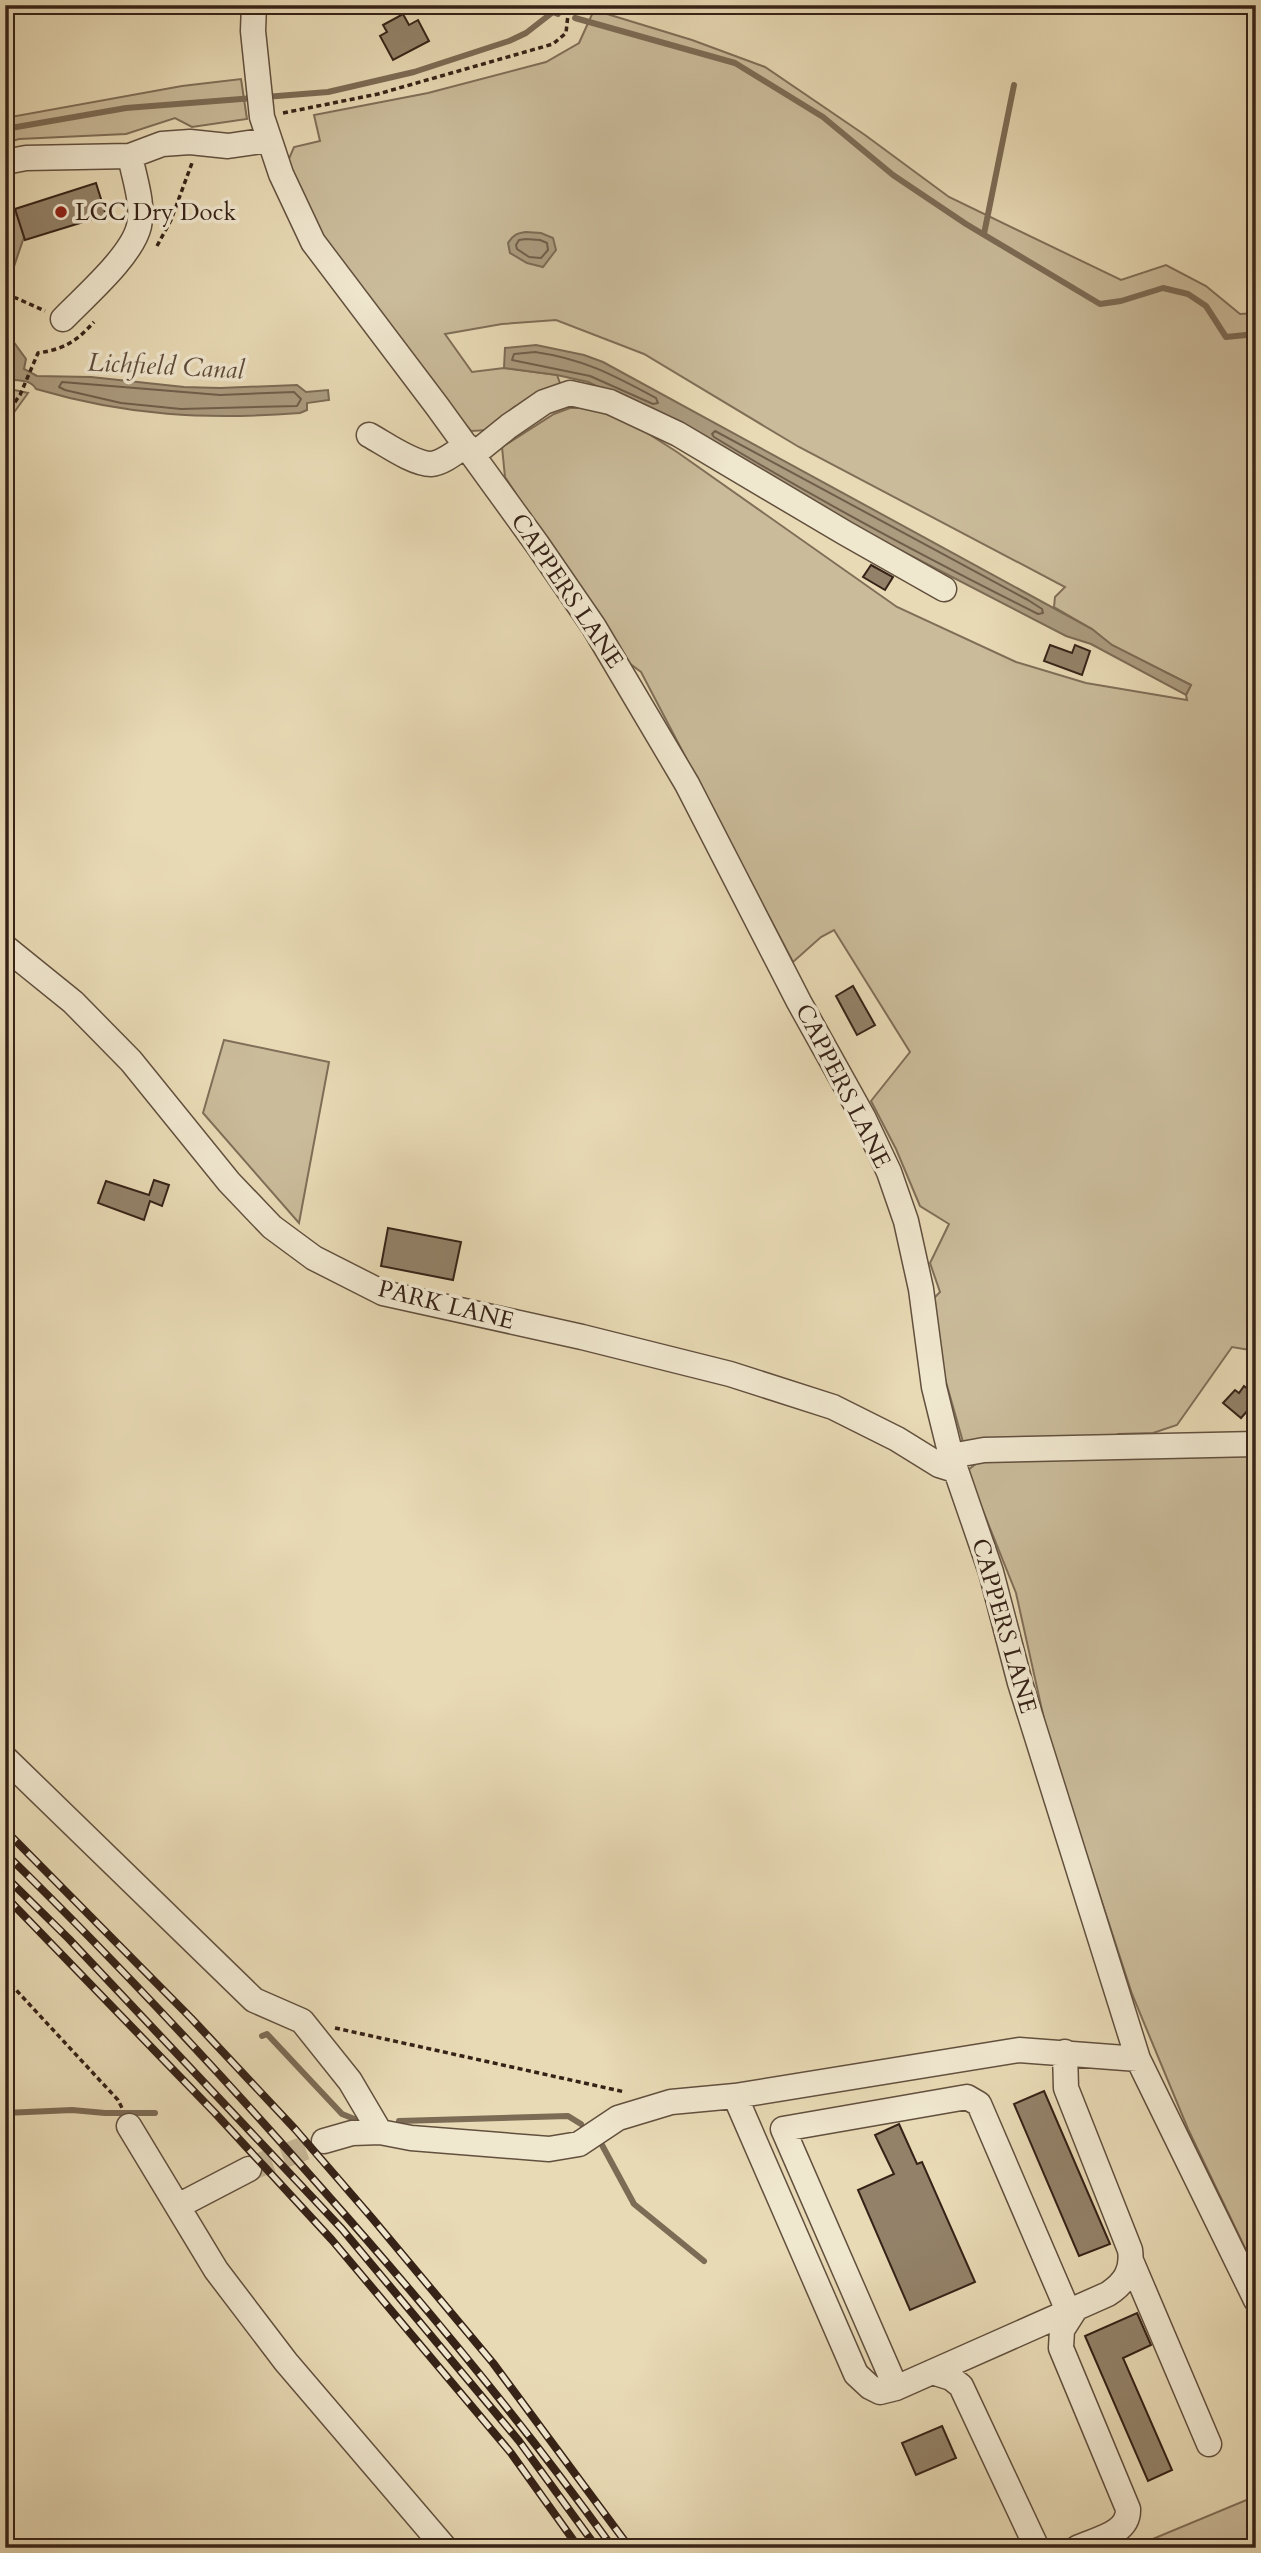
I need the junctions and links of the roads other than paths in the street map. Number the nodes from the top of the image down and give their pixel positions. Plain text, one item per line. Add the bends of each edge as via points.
1 (254, 5) edge
2 (266, 129) junction
3 (130, 156) junction
4 (5, 162) edge
5 (63, 319) road end
6 (369, 435) dead end
7 (469, 450) junction
8 (944, 589) dead end
9 (5, 947) edge
10 (1256, 1444) edge
11 (953, 1463) junction
12 (5, 1758) edge
13 (1065, 2052) junction
14 (1138, 2059) junction
15 (735, 2096) junction
16 (129, 2126) dead end
17 (380, 2132) junction
18 (324, 2141) tunnel mouth
19 (249, 2169) tunnel mouth
20 (178, 2206) junction
21 (1132, 2263) junction
22 (1256, 2300) edge
23 (1072, 2310) junction
24 (932, 2372) junction
25 (896, 2388) junction
26 (1209, 2444) dead end
27 (445, 2548) edge
28 (1037, 2548) edge
29 (1077, 2548) edge

1 - 2 street, CAPPERS LANE via 256,69
2 - 3 street via 228,146 162,144
2 - 7 street, CAPPERS LANE via 313,242
3 - 4 street
3 - 5 street via 139,225 122,257
6 - 7 street via 430,464
7 - 8 street via 544,402 570,393 610,402 678,434
7 - 11 street, CAPPERS LANE via 594,627 687,784 863,1117 906,1221 934,1387
9 - 11 street, PARK LANE via 73,1002 131,1061 229,1182 272,1227 314,1258 383,1293 730,1374 833,1407 939,1465
10 - 11 street via 984,1450
11 - 14 street, CAPPERS LANE via 991,1572 1020,1682
12 - 17 street via 254,2000 302,2021 350,2081
13 - 14 street
13 - 15 street via 1019,2050
13 - 21 street via 1066,2088
14 - 22 street, CAPPERS LANE
15 - 17 street via 671,2102 618,2118 579,2144 549,2149
15 - 25 street via 856,2374 880,2392
16 - 20 street
17 - 18 street
19 - 20 street
20 - 27 street via 216,2270 286,2362
21 - 23 street via 1116,2288
21 - 26 street
23 - 24 street
23 - 25 street via 979,2104 967,2097 955,2098 783,2129
23 - 29 street via 1062,2330 1061,2348 1129,2519 1121,2529
24 - 25 street
24 - 28 street via 961,2386

